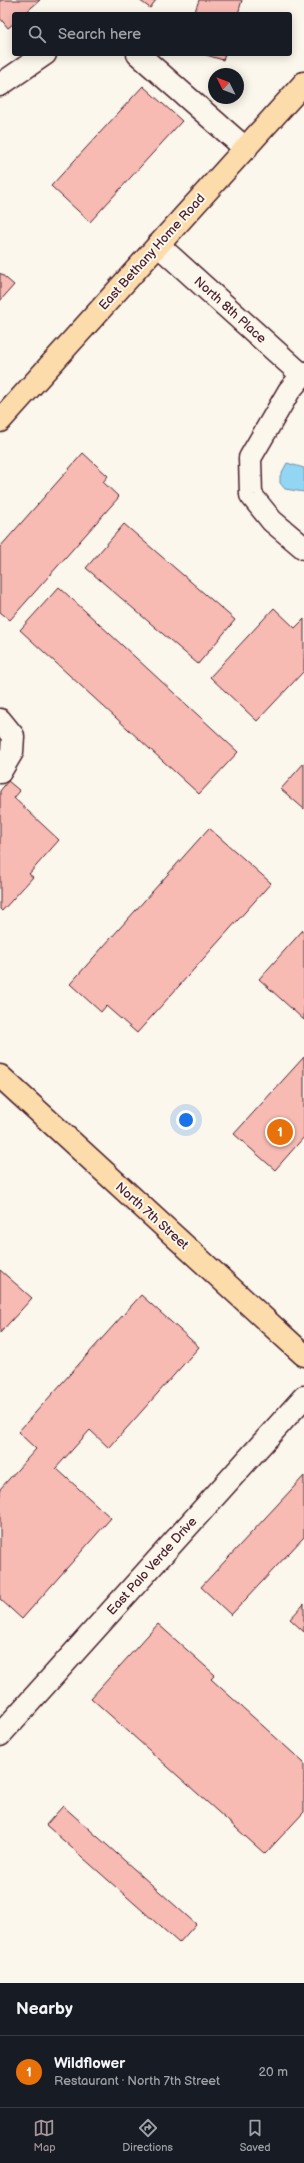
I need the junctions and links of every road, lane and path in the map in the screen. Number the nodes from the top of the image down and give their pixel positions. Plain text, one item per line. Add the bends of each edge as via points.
1 (42, 56) edge
2 (140, 56) edge
3 (304, 83) edge
4 (0, 85) edge
5 (246, 149) junction
6 (158, 245) junction
7 (303, 374) edge
8 (0, 421) edge
9 (304, 548) edge
10 (0, 720) edge
11 (0, 772) edge
12 (0, 1076) edge
13 (304, 1355) edge
14 (304, 1397) edge
15 (0, 1735) edge

1 - 4 street
2 - 5 street
3 - 5 main road, East Bethany Home Road
5 - 6 main road, East Bethany Home Road
6 - 7 street, North 8th Place
6 - 8 main road, East Bethany Home Road
7 - 9 street, North 8th Place via 289,391 250,458 251,495 272,522
10 - 11 street via 13,736 12,752
12 - 13 main road, North 7th Street
14 - 15 street, East Palo Verde Drive

